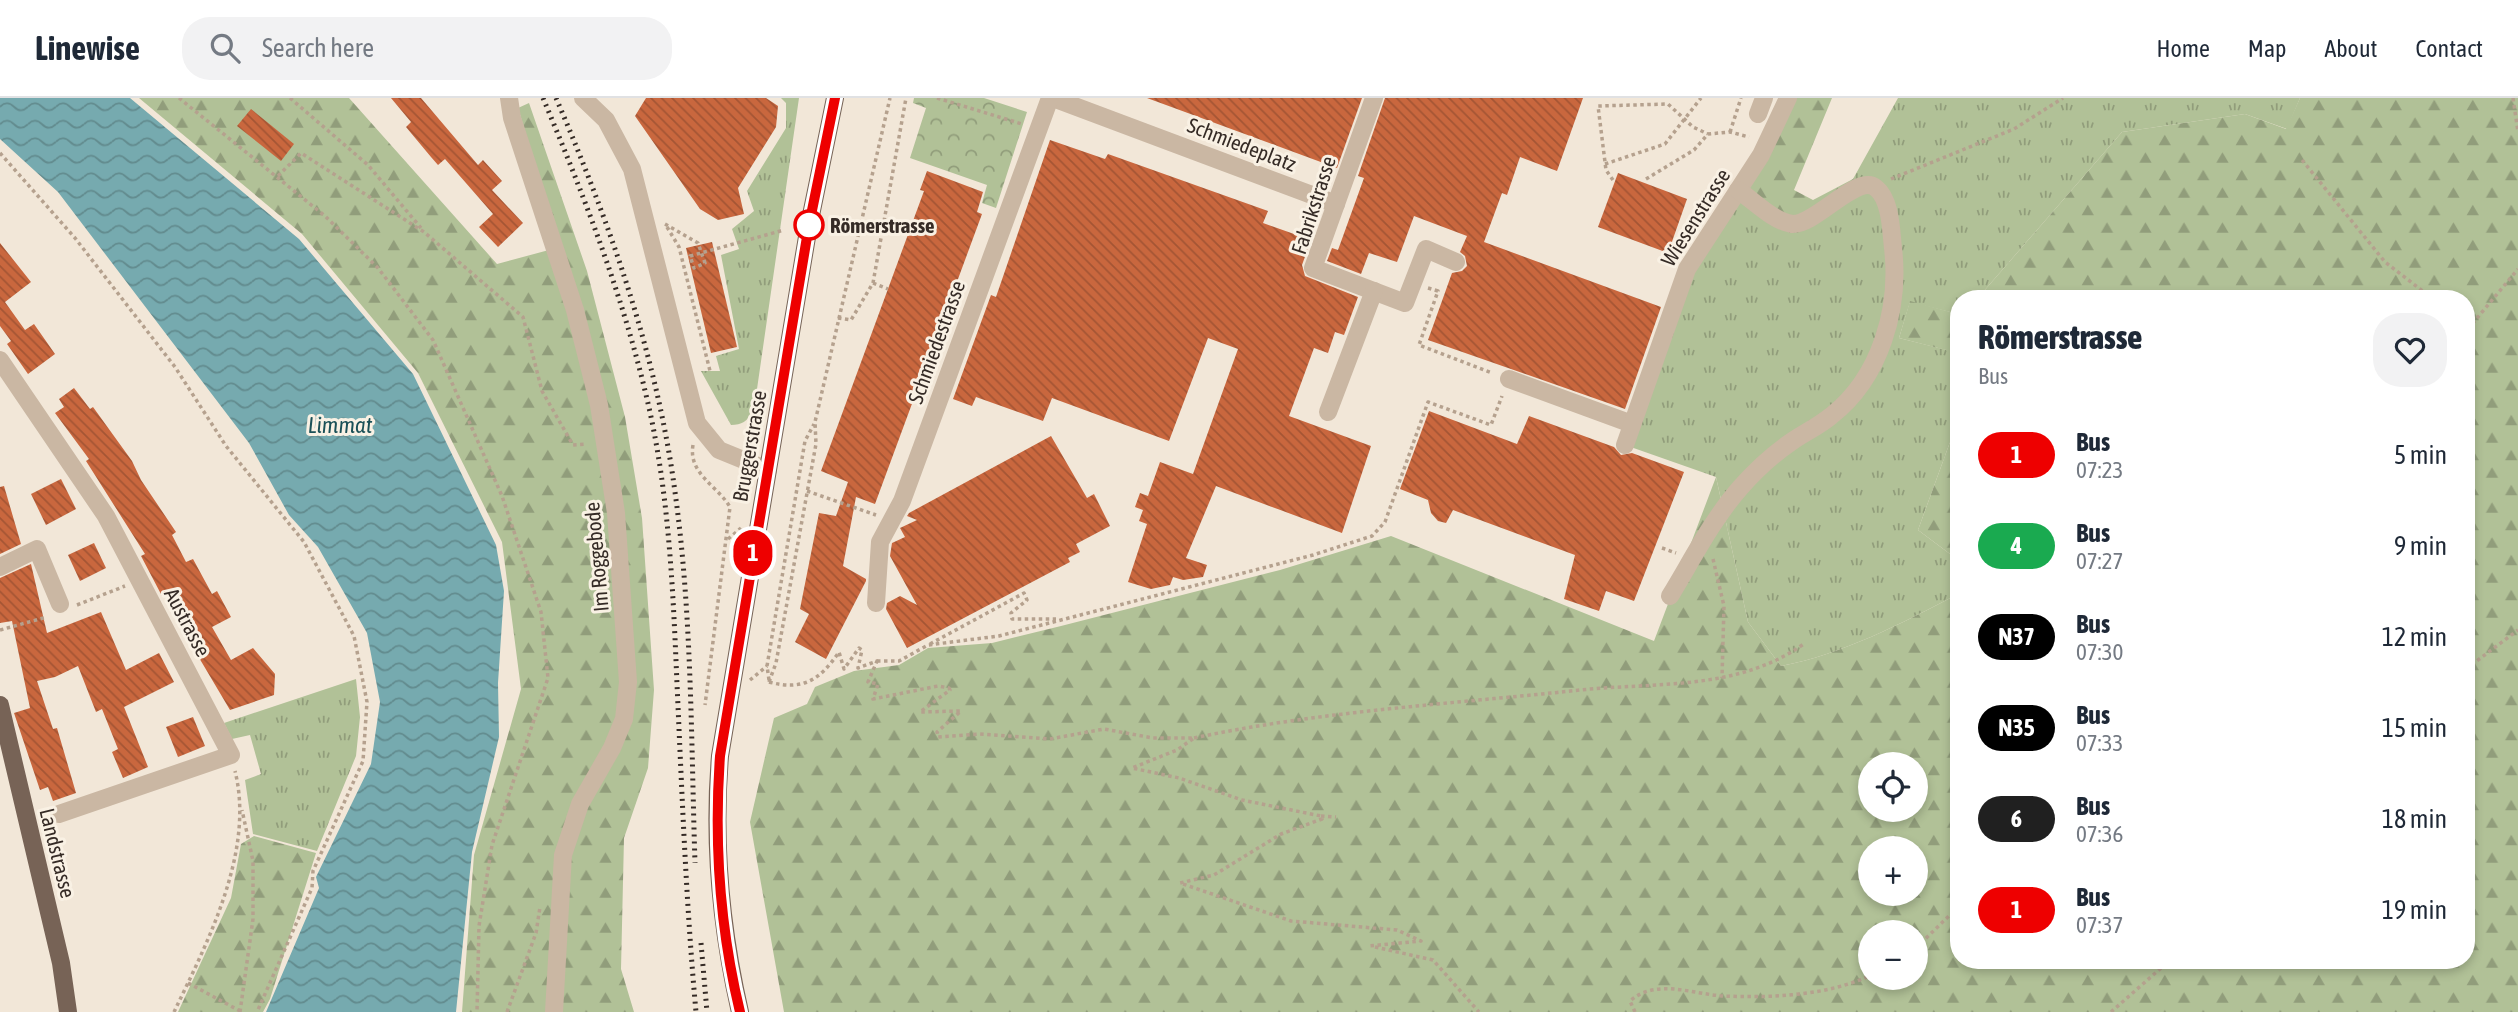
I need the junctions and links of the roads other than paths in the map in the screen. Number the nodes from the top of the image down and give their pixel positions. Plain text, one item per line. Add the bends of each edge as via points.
1 (509, 98) edge
2 (583, 98) edge
3 (835, 98) edge
4 (1052, 98) edge
5 (1374, 98) edge
6 (1788, 98) edge
7 (1738, 190) junction
8 (1336, 204) junction
9 (1456, 262) dead end
10 (1374, 291) junction
11 (0, 360) edge
12 (1509, 379) road end
13 (1328, 412) dead end
14 (1632, 424) junction
15 (1625, 445) dead end
16 (768, 470) junction
17 (0, 567) edge
18 (1670, 596) dead end
19 (876, 603) dead end
20 (60, 604) dead end
21 (0, 705) edge
22 (59, 814) dead end
23 (68, 1012) edge
24 (554, 1012) edge
25 (740, 1012) edge

1 - 24 street, Im Roggebode via 575,310 599,405 616,513 628,682 624,719 580,804 563,855
2 - 16 street via 611,127 632,169 697,422 719,450
3 - 16 main road, Bruggerstrasse
4 - 8 street, Schmiedeplatz
4 - 19 street, Schmiedestrasse via 902,501 880,542
5 - 8 street, Fabrikstrasse
6 - 7 street, Wiesenstrasse via 1768,143
7 - 14 street, Wiesenstrasse via 1687,270
7 - 18 street via 1781,220 1797,224 1872,185 1888,213 1895,272 1892,313 1879,350 1838,410 1782,448 1728,503
8 - 10 street, Fabrikstrasse via 1313,268
9 - 10 street, Fabrikstrasse via 1426,249 1405,303
10 - 13 street
11 - 22 street, Austrasse via 106,516 232,755
12 - 14 street
14 - 15 street, Wiesenstrasse
16 - 25 main road, Bruggerstrasse via 728,700 717,793 725,929
17 - 20 street via 37,550
21 - 23 main road, Landstrasse via 61,962

